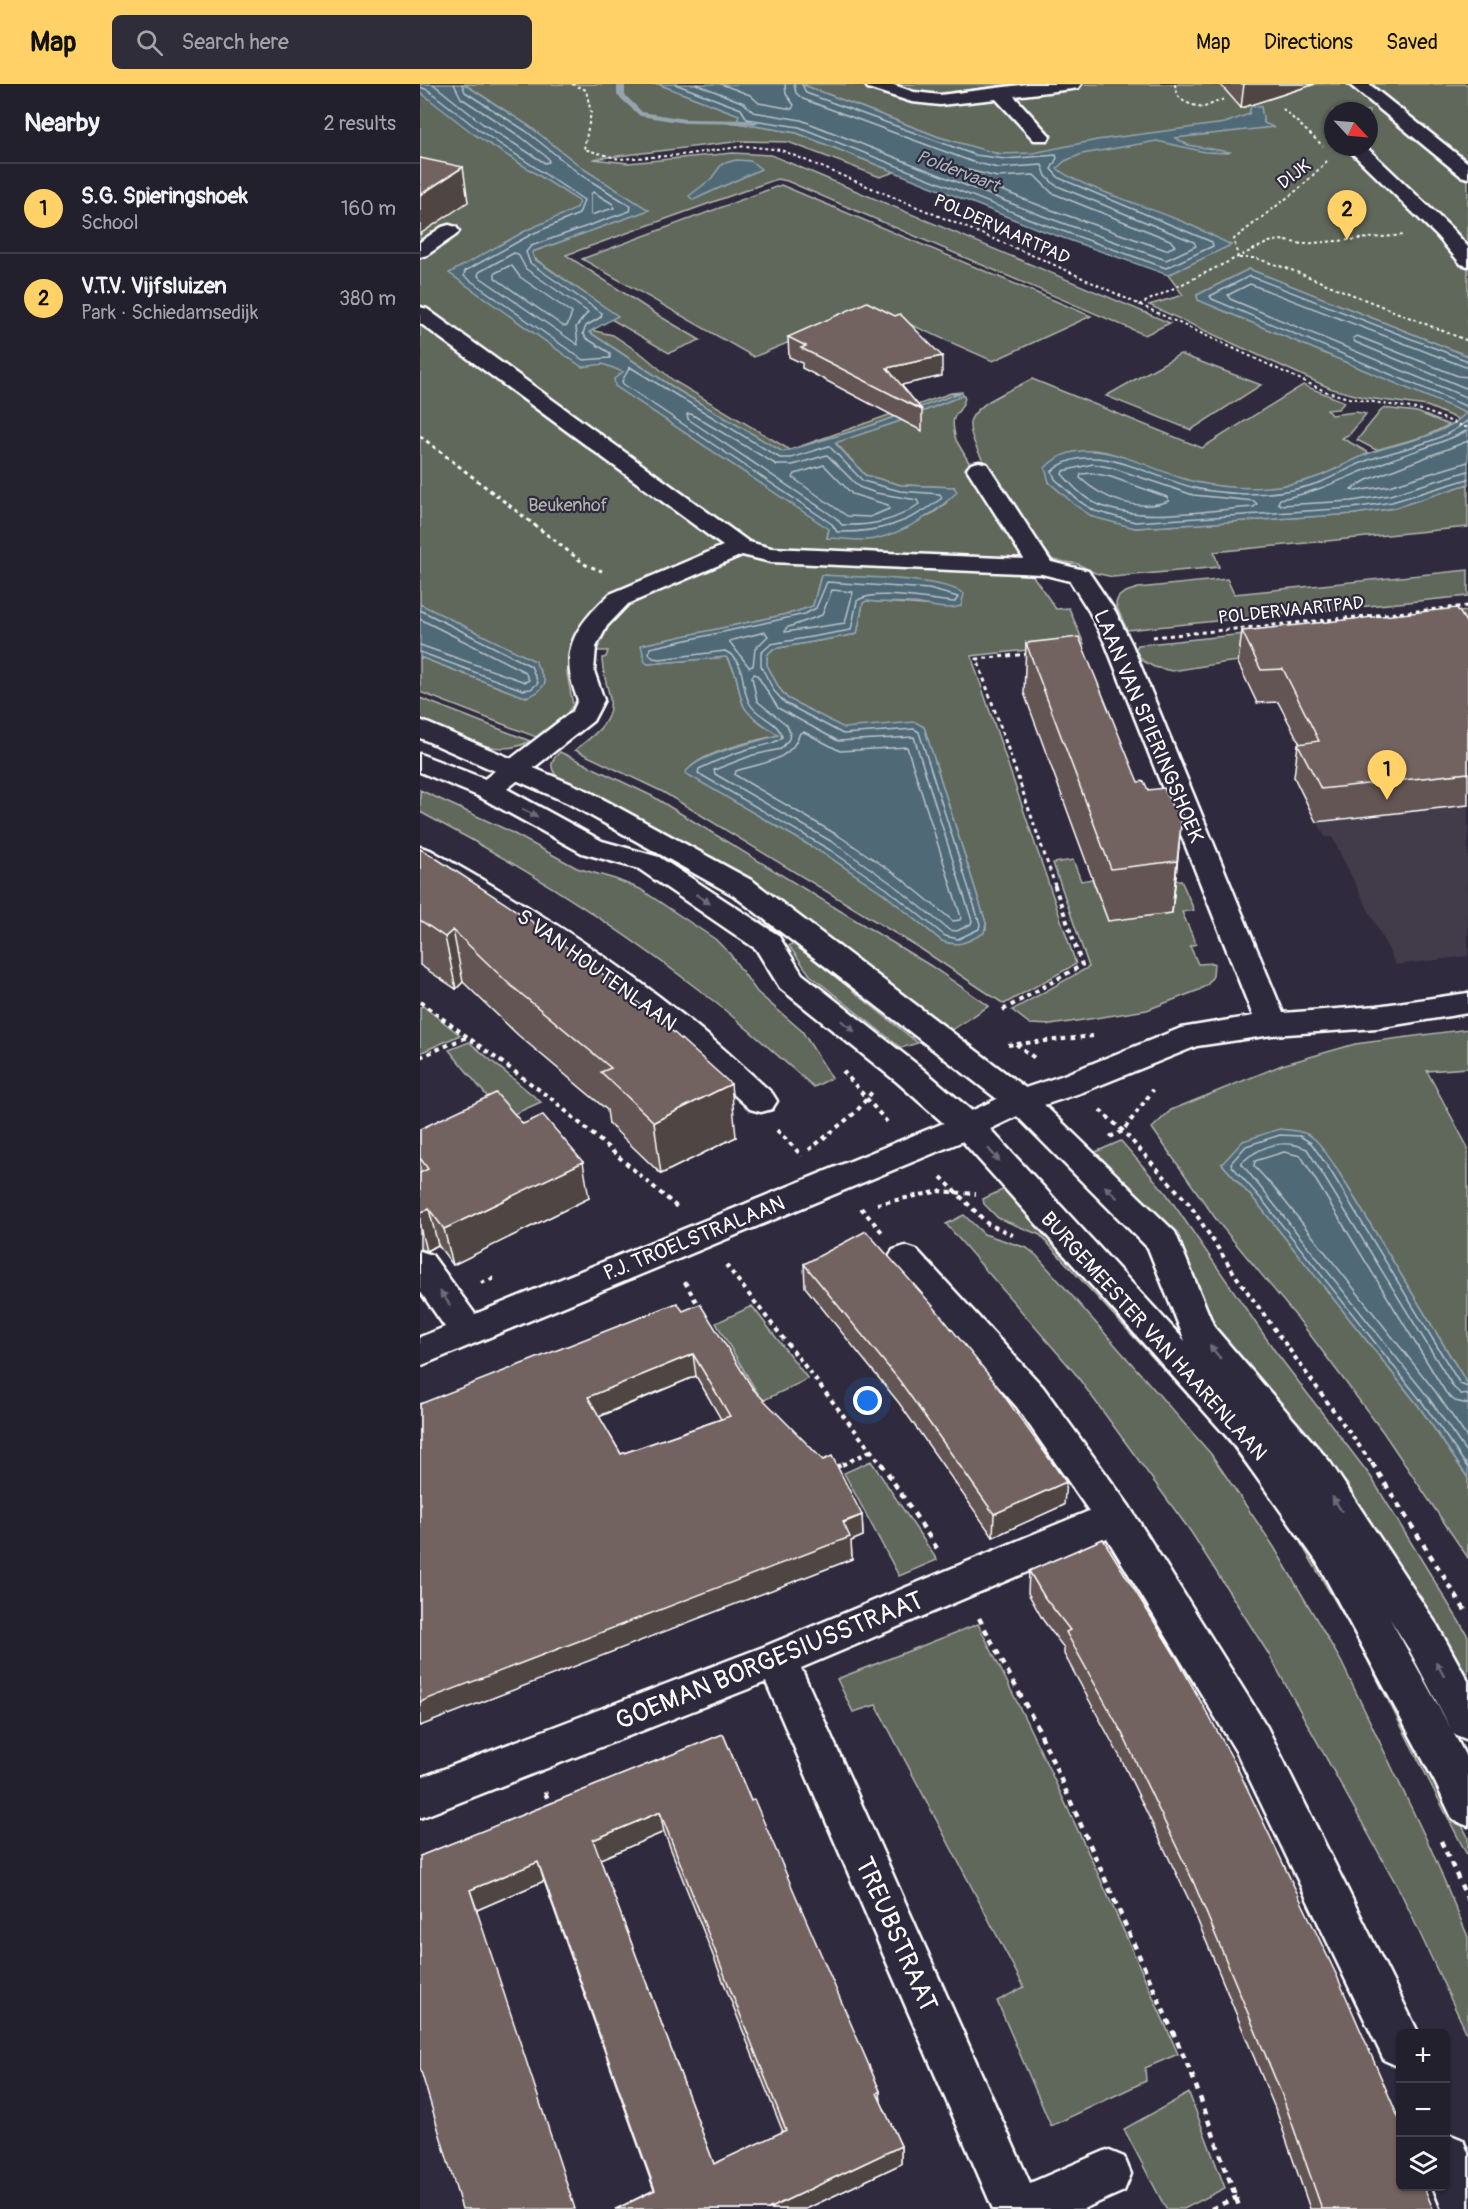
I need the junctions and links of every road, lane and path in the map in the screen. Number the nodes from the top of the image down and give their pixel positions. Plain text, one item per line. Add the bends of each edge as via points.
1 (572, 84) edge
2 (874, 84) edge
3 (1072, 84) edge
4 (1175, 84) edge
5 (1358, 84) edge
6 (1002, 94) junction
7 (1224, 99) dead end
8 (1383, 105) junction
9 (1378, 106) edge
10 (1282, 109) dead end
11 (1041, 136) dead end
12 (1468, 147) edge
13 (1441, 151) junction
14 (1364, 156) edge
15 (1468, 172) edge
16 (449, 231) dead end
17 (1444, 232) junction
18 (420, 251) edge
19 (1238, 258) junction
20 (1468, 260) edge
21 (1139, 305) junction
22 (420, 314) edge
23 (1468, 341) edge
24 (1468, 428) edge
25 (420, 436) edge
26 (979, 469) dead end
27 (740, 547) junction
28 (1042, 567) junction
29 (644, 588) junction
30 (1468, 606) edge
31 (1116, 641) junction
32 (1036, 654) edge
33 (420, 728) edge
34 (420, 762) edge
35 (516, 770) junction
36 (488, 790) junction
37 (420, 856) edge
38 (420, 1002) edge
39 (1468, 1003) edge
40 (1003, 1010) dead end
41 (1272, 1024) junction
42 (1096, 1035) dead end
43 (468, 1037) junction
44 (1015, 1043) junction
45 (961, 1055) junction
46 (420, 1058) edge
47 (841, 1069) dead end
48 (910, 1076) junction
49 (1072, 1084) junction
50 (865, 1100) junction
51 (762, 1101) dead end
52 (1021, 1101) junction
53 (968, 1126) junction
54 (912, 1149) junction
55 (957, 1193) junction
56 (677, 1207) dead end
57 (861, 1208) dead end
58 (1023, 1238) dead end
59 (905, 1259) dead end
60 (420, 1264) edge
61 (726, 1264) dead end
62 (685, 1282) dead end
63 (702, 1313) edge
64 (468, 1332) junction
65 (420, 1352) edge
66 (872, 1450) junction
67 (831, 1469) edge
68 (1115, 1517) junction
69 (960, 1582) junction
70 (1468, 1615) edge
71 (777, 1660) junction
72 (1468, 1721) edge
73 (532, 1754) junction
74 (420, 1798) edge
75 (1468, 1806) edge
76 (551, 1809) edge
77 (1436, 1831) dead end
78 (1468, 1900) edge
79 (1396, 2034) edge
80 (1450, 2167) edge
81 (1107, 2174) dead end
82 (1237, 2197) junction
83 (1017, 2209) edge
84 (1028, 2209) edge
85 (1211, 2209) edge
86 (1240, 2209) edge
87 (1466, 2209) edge

1 - 21 path, POLDERVAARTPAD via 586,90 591,113 584,149 619,159 746,146 782,150 1046,261
2 - 6 street via 926,99
3 - 6 street
4 - 7 path via 1176,95 1182,101 1203,108
5 - 8 street
6 - 11 street
8 - 9 street
8 - 13 street
10 - 19 path, DIJK via 1329,152 1327,165 1234,239
12 - 13 street
13 - 15 street
14 - 17 street
16 - 18 street
17 - 19 path via 1303,244 1280,240
17 - 20 street
19 - 21 path
19 - 23 path via 1255,258 1289,268
21 - 24 path, POLDERVAARTPAD via 1341,397 1414,408
22 - 27 street
25 - 29 path via 586,565
26 - 28 street
27 - 28 street, LAAN VAN SPIERINGSHOEK via 771,555
27 - 29 street
28 - 31 street, LAAN VAN SPIERINGSHOEK via 1079,576
29 - 35 street via 619,598 606,611 582,650 581,669 591,699 584,715
30 - 31 path, POLDERVAARTPAD
31 - 41 street, LAAN VAN SPIERINGSHOEK
32 - 40 path via 977,659 1082,965
33 - 35 street, BURGEMEESTER VAN HAARENLAAN
34 - 36 street, BURGEMEESTER VAN HAARENLAAN
35 - 36 street
35 - 45 street, BURGEMEESTER VAN HAARENLAAN via 578,797 743,888
36 -> 48 street, BURGEMEESTER VAN HAARENLAAN via 592,847 649,863 767,942 791,981
37 - 51 street, S VAN HOUTENLAAN via 568,945 669,1020
38 - 43 path
39 - 41 street via 1377,1017
41 - 49 street via 1192,1036
42 - 44 path
43 - 46 path
43 - 56 path via 553,1100
44 - 45 path
44 - 49 path
45 - 52 street, BURGEMEESTER VAN HAARENLAAN
47 - 50 path, BURGEMEESTER VAN HAARENLAAN
48 - 50 path via 875,1088
48 - 53 street, BURGEMEESTER VAN HAARENLAAN
49 - 52 street
49 - 70 path via 1123,1131 1190,1205 1236,1276 1380,1474
50 - 54 path, BURGEMEESTER VAN HAARENLAAN
52 - 53 street
72 -> 52 street, BURGEMEESTER VAN HAARENLAAN via 1423,1637 1317,1473 1199,1334 1163,1242
53 - 54 street, P.J. TROELSTRALAAN
53 -> 75 street, BURGEMEESTER VAN HAARENLAAN via 1243,1429 1331,1550
54 - 55 path, BURGEMEESTER VAN HAARENLAAN
54 - 64 street, P.J. TROELSTRALAAN
55 - 57 path via 940,1191
55 - 58 path, BURGEMEESTER VAN HAARENLAAN via 988,1224
59 - 68 street via 1030,1398
64 -> 60 street
61 - 66 path
62 - 63 path
64 - 65 street, P.J. TROELSTRALAAN
66 - 67 path
66 - 69 path
68 - 69 street, GOEMAN BORGESIUSSTRAAT
68 - 79 street via 1252,1740
69 - 71 street, GOEMAN BORGESIUSSTRAAT
69 - 82 path via 1043,1738 1192,2075
71 - 73 street, GOEMAN BORGESIUSSTRAAT
71 - 83 street, TREUBSTRAAT
73 - 74 street, GOEMAN BORGESIUSSTRAAT
73 - 76 path
77 - 78 path
80 - 87 street
81 - 84 street
82 - 85 path
82 - 86 path

